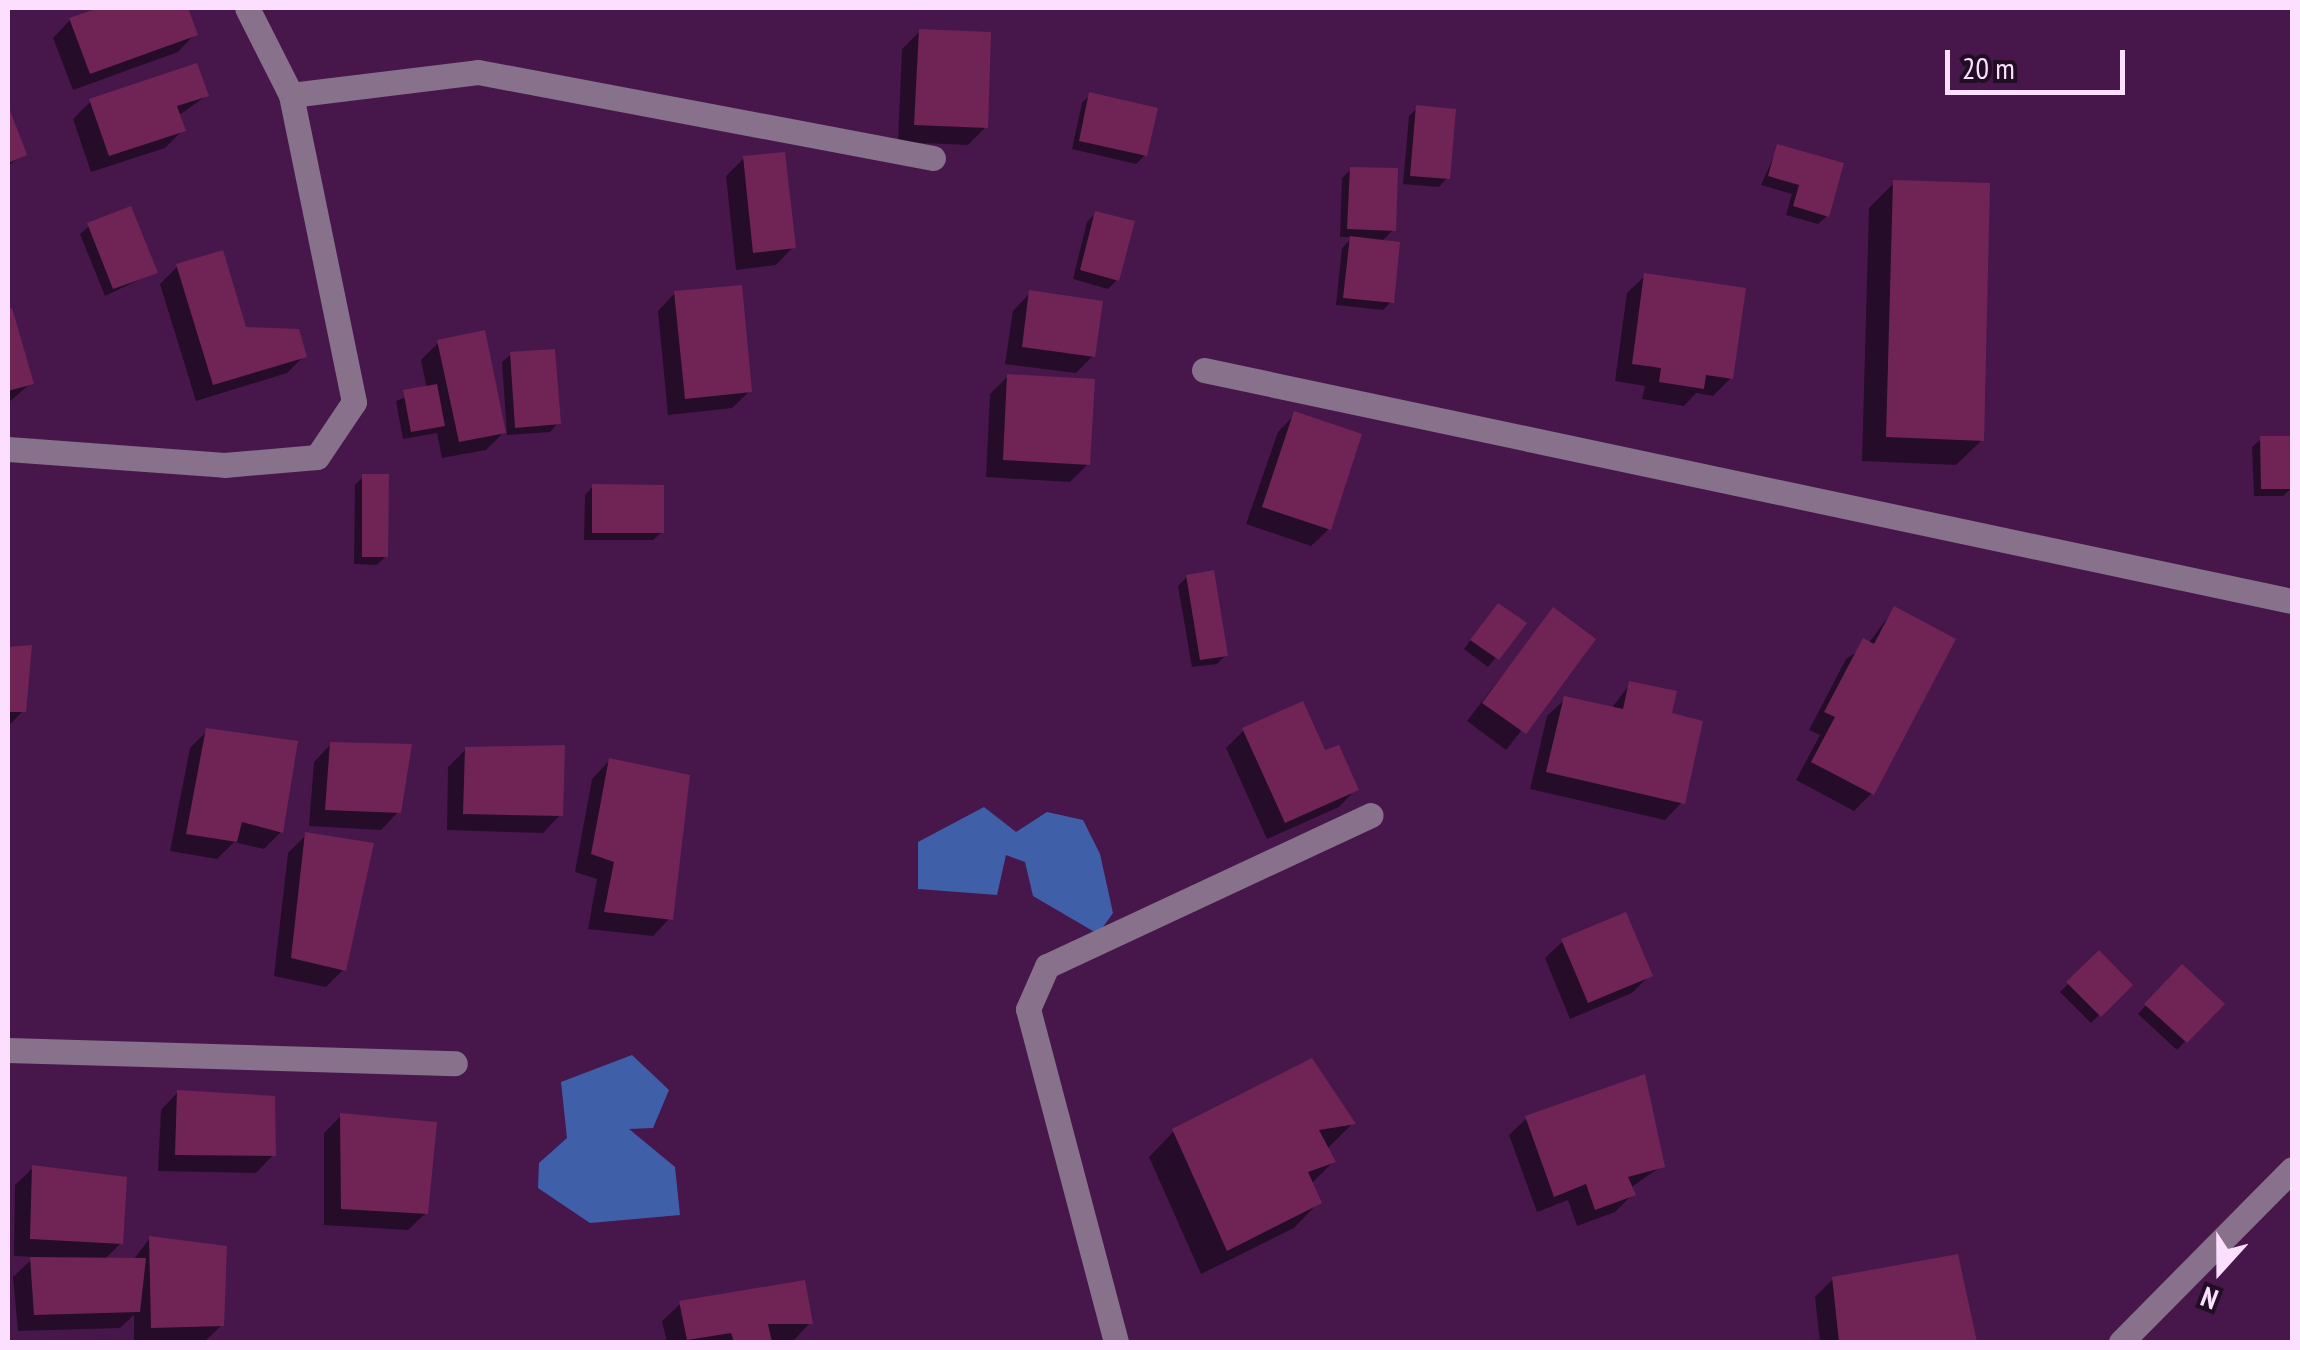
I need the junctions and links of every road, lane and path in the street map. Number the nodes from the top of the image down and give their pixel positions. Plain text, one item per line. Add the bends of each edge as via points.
1 (247, 8) edge
2 (291, 95) junction
3 (933, 158) dead end
4 (1204, 370) dead end
5 (8, 449) edge
6 (2292, 601) edge
7 (1371, 815) dead end
8 (8, 1050) edge
9 (455, 1063) dead end
10 (2292, 1169) edge
11 (1116, 1342) edge
12 (2120, 1342) edge

1 - 2 street
2 - 3 street via 478,72
2 - 5 street via 354,402 317,457 224,466
4 - 6 street
7 - 11 street via 1047,966 1028,1009
8 - 9 street
10 - 12 street

